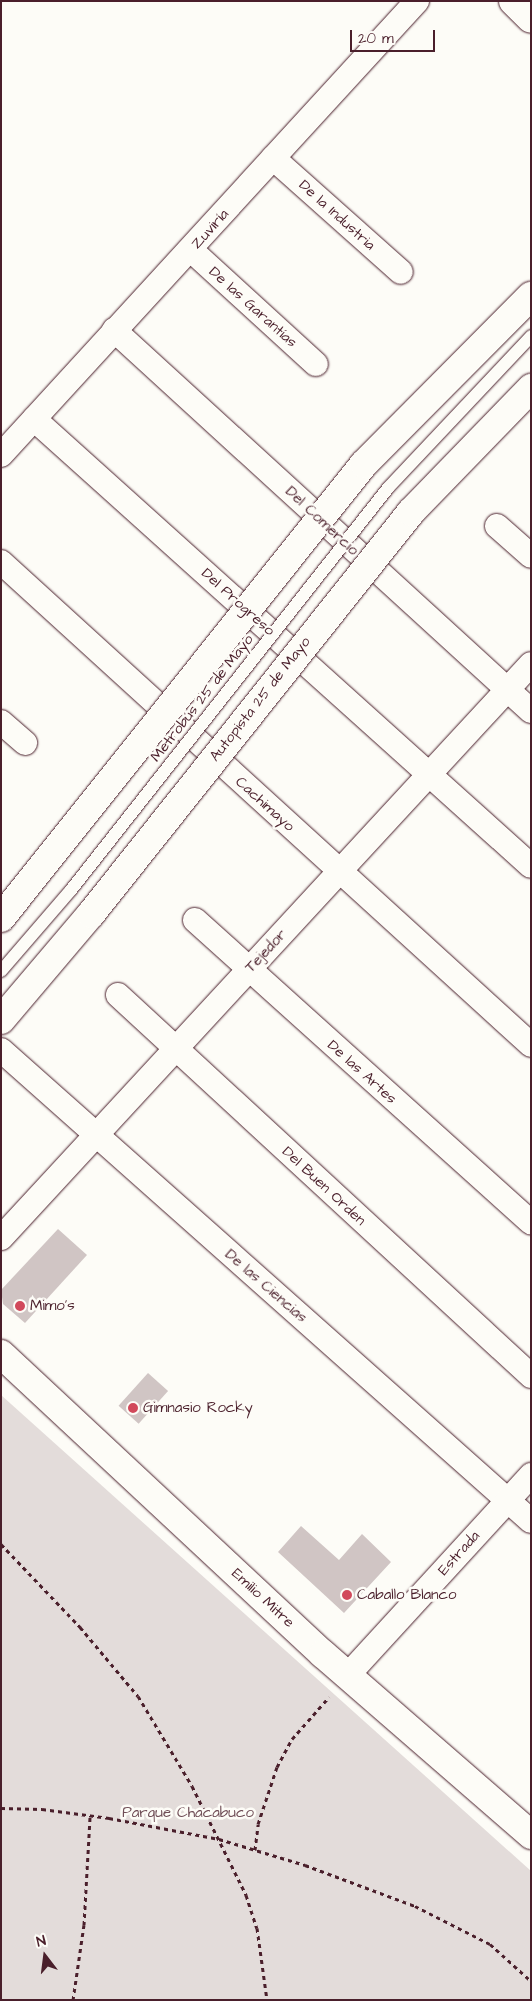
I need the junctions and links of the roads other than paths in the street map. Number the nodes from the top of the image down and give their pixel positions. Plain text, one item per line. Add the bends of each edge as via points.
1 (418, 1) edge
2 (514, 1) edge
3 (531, 19) edge
4 (273, 158) junction
5 (191, 250) junction
6 (401, 272) dead end
7 (531, 296) edge
8 (114, 330) junction
9 (531, 336) edge
10 (316, 364) dead end
11 (531, 388) edge
12 (34, 419) junction
13 (1, 455) edge
14 (497, 526) dead end
15 (531, 556) edge
16 (1, 562) edge
17 (531, 664) edge
18 (507, 690) junction
19 (531, 711) edge
20 (1, 722) edge
21 (25, 743) dead end
22 (430, 774) junction
23 (531, 866) edge
24 (339, 872) junction
25 (1, 918) edge
26 (195, 920) dead end
27 (248, 970) junction
28 (1, 971) edge
29 (118, 995) dead end
30 (1, 1020) edge
31 (531, 1045) edge
32 (175, 1048) junction
33 (1, 1050) edge
34 (95, 1135) junction
35 (531, 1223) edge
36 (1, 1238) edge
37 (1, 1354) edge
38 (531, 1376) edge
39 (531, 1475) edge
40 (508, 1500) junction
41 (531, 1522) edge
42 (347, 1676) junction
43 (531, 1835) edge

1 - 4 street, Zuviría
2 - 3 main road
4 - 5 street, Zuviría
4 - 6 street, De la Industria
5 - 8 street, Zuviría
5 - 10 street, De las Garantías
7 - 25 main road, bridge via 364,464
8 - 12 street, Zuviría
8 - 18 street, Del Comercio
9 - 28 lane, Metrobús 25 de Mayo, bridge via 388,488 71,890
11 - 30 main road, Autopista 25 de Mayo, bridge via 410,512 91,914
12 - 13 street, Zuviría
12 - 22 street, Del Progreso
14 - 15 street
16 - 24 street, Cachimayo
17 - 18 street, Tejedor
18 - 19 street, Del Comercio
18 - 22 street, Tejedor
20 - 21 street
22 - 23 street, Del Progreso
22 - 24 street, Tejedor
24 - 27 street, Tejedor
24 - 31 street, Cachimayo
26 - 27 street, De las Artes
27 - 32 street, Tejedor
27 - 35 street, De las Artes
29 - 32 street, Del Buen Orden
32 - 34 street, Tejedor
32 - 38 street, Del Buen Orden
33 - 34 street, De las Ciencias
34 - 36 street, Tejedor
34 - 40 street, De las Ciencias
37 - 42 main road, Emilio Mitre
39 - 40 street, Estrada
40 - 41 street, De las Ciencias
40 - 42 street, Estrada
42 - 43 main road, Emilio Mitre

